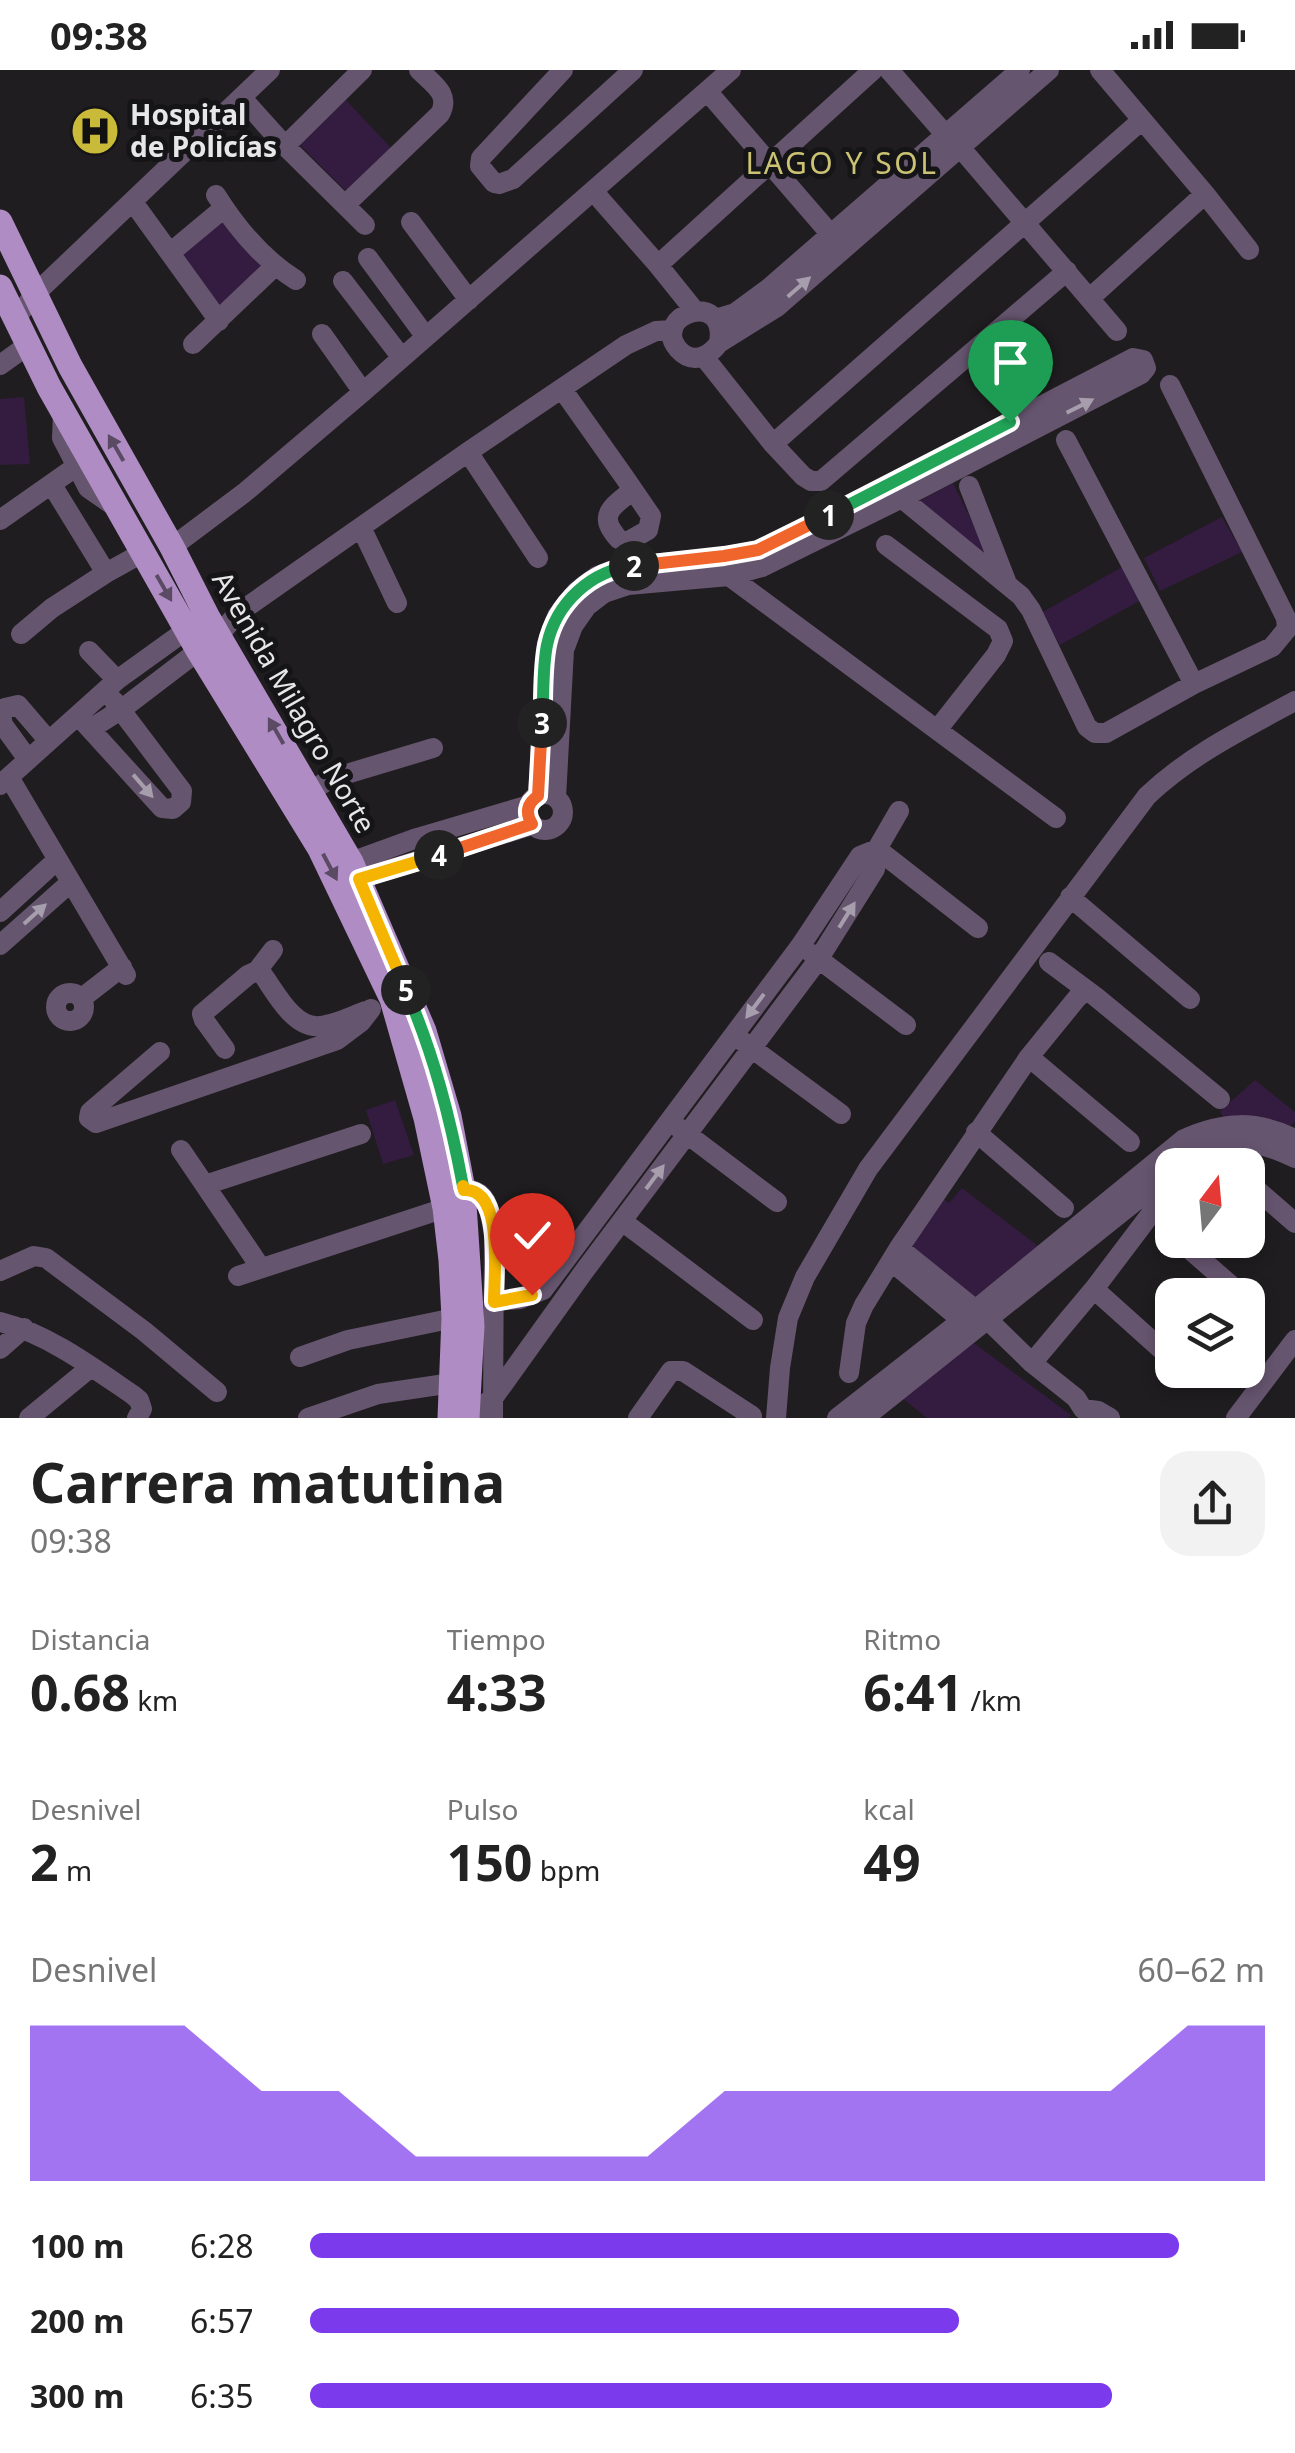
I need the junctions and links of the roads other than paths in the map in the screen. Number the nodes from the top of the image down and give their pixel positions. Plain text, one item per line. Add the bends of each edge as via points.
1 (270, 70) edge
2 (362, 70) edge
3 (419, 70) edge
4 (562, 70) edge
5 (632, 70) edge
6 (731, 70) edge
7 (873, 70) edge
8 (889, 70) edge
9 (1020, 70) edge
10 (1049, 70) edge
11 (1100, 70) edge
12 (707, 92) junction
13 (242, 98) junction
14 (1142, 120) junction
15 (952, 139) junction
16 (285, 146) junction
17 (769, 164) junction
18 (594, 192) junction
19 (1206, 194) junction
20 (133, 202) junction
21 (345, 205) junction
22 (0, 222) edge
23 (411, 222) dead end
24 (1026, 224) junction
25 (365, 225) dead end
26 (837, 242) junction
27 (1249, 250) dead end
28 (170, 253) junction
29 (368, 258) dead end
30 (658, 265) junction
31 (274, 266) junction
32 (1067, 271) junction
33 (296, 280) dead end
34 (342, 281) dead end
35 (0, 287) edge
36 (35, 294) junction
37 (1090, 298) junction
38 (468, 300) junction
39 (694, 311) junction
40 (15, 319) junction
41 (715, 319) junction
42 (219, 321) junction
43 (673, 330) junction
44 (1117, 331) dead end
45 (322, 334) dead end
46 (426, 338) junction
47 (28, 344) junction
48 (193, 344) dead end
49 (712, 350) junction
50 (402, 358) junction
51 (0, 365) edge
52 (1170, 385) dead end
53 (562, 389) junction
54 (363, 392) junction
55 (63, 413) junction
56 (1066, 440) dead end
57 (773, 444) junction
58 (468, 452) junction
59 (76, 466) junction
60 (52, 484) junction
61 (969, 486) dead end
62 (633, 490) dead end
63 (894, 493) junction
64 (120, 510) junction
65 (0, 520) edge
66 (361, 527) junction
67 (886, 544) dead end
68 (172, 547) junction
69 (144, 552) junction
70 (538, 558) dead end
71 (727, 566) junction
72 (106, 573) junction
73 (1006, 583) junction
74 (397, 603) dead end
75 (203, 632) junction
76 (21, 634) dead end
77 (90, 651) dead end
78 (1194, 684) junction
79 (111, 685) junction
80 (1295, 701) edge
81 (122, 709) junction
82 (84, 722) junction
83 (938, 730) junction
84 (48, 740) junction
85 (433, 748) dead end
86 (27, 758) junction
87 (4, 781) edge
88 (311, 792) junction
89 (899, 810) dead end
90 (1056, 818) dead end
91 (877, 849) junction
92 (57, 860) junction
93 (355, 871) junction
94 (71, 882) junction
95 (1070, 897) junction
96 (0, 912) edge
97 (978, 928) dead end
98 (800, 945) junction
99 (0, 946) edge
100 (273, 950) dead end
101 (818, 960) junction
102 (1050, 962) dead end
103 (257, 971) junction
104 (1085, 991) junction
105 (82, 998) dead end
106 (1190, 998) dead end
107 (381, 1004) junction
108 (906, 1025) dead end
109 (734, 1034) junction
110 (752, 1048) junction
111 (225, 1049) dead end
112 (160, 1052) dead end
113 (1029, 1057) junction
114 (122, 1084) junction
115 (1220, 1100) dead end
116 (138, 1110) junction
117 (841, 1114) dead end
118 (670, 1120) junction
119 (976, 1132) junction
120 (361, 1134) dead end
121 (687, 1135) junction
122 (1295, 1138) edge
123 (1130, 1142) dead end
124 (1205, 1148) edge
125 (182, 1150) dead end
126 (1295, 1158) edge
127 (205, 1185) junction
128 (1155, 1185) edge
129 (464, 1190) junction
130 (1265, 1197) edge
131 (777, 1202) dead end
132 (445, 1208) junction
133 (1064, 1208) dead end
134 (1155, 1211) edge
135 (1150, 1215) junction
136 (1155, 1219) edge
137 (622, 1221) junction
138 (1295, 1223) edge
139 (895, 1254) junction
140 (1200, 1258) edge
141 (576, 1263) junction
142 (261, 1268) junction
143 (0, 1271) edge
144 (238, 1276) dead end
145 (1223, 1278) edge
146 (1094, 1289) junction
147 (494, 1302) junction
148 (454, 1318) junction
149 (752, 1320) dead end
150 (974, 1320) junction
151 (0, 1322) edge
152 (24, 1328) junction
153 (1295, 1340) edge
154 (1155, 1344) edge
155 (0, 1349) edge
156 (300, 1357) dead end
157 (1032, 1364) junction
158 (91, 1366) junction
159 (849, 1374) dead end
160 (452, 1383) junction
161 (217, 1392) dead end
162 (474, 1413) edge
163 (1081, 1414) edge
164 (752, 1416) edge
165 (28, 1418) edge
166 (137, 1418) edge
167 (308, 1418) edge
168 (638, 1418) edge
169 (776, 1418) edge
170 (838, 1418) edge
171 (864, 1418) edge
172 (1110, 1418) edge
173 (1236, 1418) edge

1 - 13 street
2 - 16 street
3 - 21 street via 444,94 440,114
4 - 5 street via 481,158 494,183 513,180
6 - 12 street
7 - 17 street
8 - 15 street
9 - 15 street
10 - 15 street
11 - 14 street
12 - 17 street
12 - 18 street
13 - 16 street
13 - 20 street
14 - 19 street
14 - 24 street
15 - 24 street
15 - 26 street
16 - 21 street
17 - 26 street
17 - 30 street
18 - 30 street
18 - 38 street
19 - 27 street
19 - 37 street
20 - 28 street
20 - 36 street
21 - 25 street
22 - 36 main road, Avenida Milagro Norte
23 - 38 street
24 - 32 street
24 - 57 street
26 - 41 street via 735,313
49 -> 26 street via 776,307
28 - 31 street via 220,202
28 - 42 street
29 - 46 street
30 - 39 street
31 - 33 street
31 - 42 street
32 - 37 street
32 - 57 street via 821,480 802,476
34 - 50 street
35 - 40 main road, Avenida Milagro Norte
36 - 40 street
68 -> 36 main road, Avenida Milagro Norte
37 - 44 street
38 - 46 street
39 - 41 street
39 - 43 street
40 - 47 main road, Avenida Milagro Norte
41 - 49 street via 720,330
42 - 48 street
43 - 49 street via 682,353 694,358
43 - 53 street via 643,336
45 - 54 street
46 - 50 street
47 - 51 street
47 - 55 main road, Avenida Milagro Norte
49 - 57 street
50 - 54 street
52 - 78 street via 1287,629 1272,647
53 - 58 street
53 - 62 street
54 - 68 street
55 - 59 street via 62,438
55 - 64 main road, Avenida Milagro Norte
56 - 78 street
58 - 66 street
58 - 70 street
59 - 60 street
59 - 64 street via 88,488
60 - 65 street
60 - 72 street
61 - 73 street
63 -> 63 street via 1141,374 1146,364 1133,358
63 - 71 street
63 - 73 street
64 - 69 main road, Avenida Milagro Norte
66 - 74 street
66 - 75 street
67 - 83 street via 998,629 1003,641
68 - 75 main road, Avenida Milagro Norte
69 - 72 street
69 -> 75 main road, Avenida Milagro Norte
71 - 83 street
71 - 93 street via 620,567 576,592 547,644 539,806
72 - 76 street
73 - 78 street via 1031,610 1087,727 1096,733
75 - 79 street
75 - 81 street
88 -> 75 main road, Avenida Milagro Norte
75 -> 107 main road, Avenida Milagro Norte via 320,848
77 - 79 street
79 - 81 street
79 - 82 street
80 - 95 street via 1173,771
81 - 82 street
82 -> 81 street via 162,808 174,809 182,791
82 - 84 street
83 - 90 street
84 - 86 street
84 - 86 street via 18,705 5,708 3,725
85 - 88 street
86 - 87 street
87 - 92 street
88 - 93 main road, Avenida Milagro Norte
89 - 91 street
91 - 97 street
91 - 98 street via 860,856
101 -> 91 street via 875,869
92 - 94 street
92 - 96 street
93 - 129 main road, Avenida Milagro Norte via 424,1031
99 -> 94 street
94 - 105 street via 124,971
95 - 106 street
95 - 169 street via 868,1168 805,1278 788,1318
98 - 101 street
98 -> 109 street
100 - 103 street
101 - 108 street
101 - 110 street
102 - 104 street
103 - 107 street via 294,1015 318,1027
103 - 111 street via 202,1014
104 - 113 street
104 - 115 street
107 - 116 street via 337,1040
107 - 132 main road, Avenida Milagro Norte via 426,1118
109 - 110 street
109 - 118 street
110 - 117 street
110 - 121 street
112 - 114 street
113 - 119 street
113 - 123 street
114 - 116 street
114 - 116 street via 89,1118 96,1123
118 - 121 street
118 - 141 street
119 - 133 street
119 - 139 street
120 - 127 street
121 - 131 street
137 -> 121 street
122 - 150 street via 1249,1124 1184,1139
124 - 126 street via 1249,1142
125 - 127 street
127 - 142 street
128 - 150 street
129 - 147 street via 473,1189 488,1206
129 - 162 main road, Avenida Milagro Norte
130 - 138 street
132 - 142 street
132 - 148 main road, Avenida Milagro Norte
134 - 135 street
135 - 136 street
135 - 146 street
137 - 141 street
137 - 149 street
139 - 150 street
139 - 159 street via 856,1323
140 - 145 street
141 - 147 street via 543,1290
141 - 162 street
142 - 144 street
143 - 161 street via 34,1256 46,1258
146 - 154 street
146 - 157 street
147 - 162 street
148 - 156 street
148 - 160 main road, Avenida Milagro Norte
150 - 157 street
150 - 170 street
150 - 171 street
151 - 152 street
152 - 155 street
152 - 158 street
153 - 173 street
157 - 163 street via 1076,1398
158 - 165 street
158 - 166 street via 138,1400
160 - 162 main road, Avenida Milagro Norte
160 - 167 street via 378,1394
163 - 172 street via 1098,1410
164 - 168 street via 683,1371 672,1372

